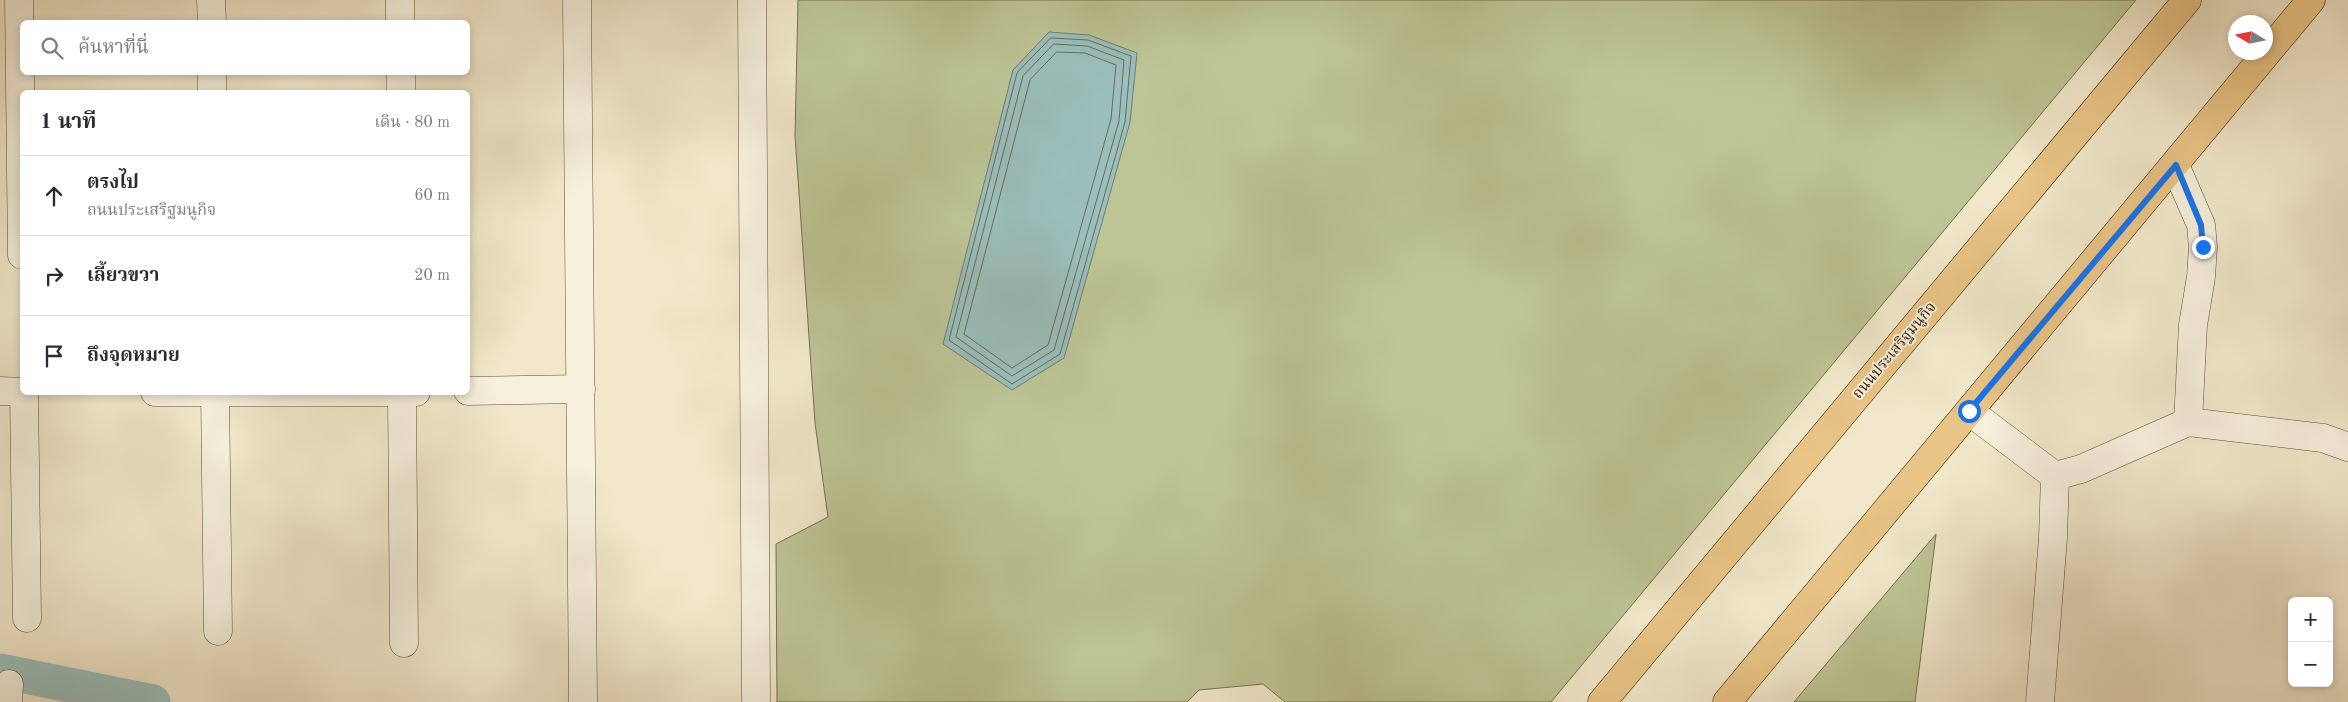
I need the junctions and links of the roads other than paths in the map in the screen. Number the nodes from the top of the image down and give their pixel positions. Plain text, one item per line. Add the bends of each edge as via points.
1 (19, 0) edge
2 (212, 0) edge
3 (400, 0) edge
4 (577, 0) edge
5 (752, 0) edge
6 (2187, 0) edge
7 (2311, 0) edge
8 (212, 20) edge
9 (400, 20) edge
10 (212, 75) edge
11 (401, 75) edge
12 (20, 90) edge
13 (212, 90) edge
14 (401, 90) edge
15 (2176, 165) junction
16 (581, 389) junction
17 (470, 391) edge
18 (0, 392) edge
19 (20, 392) edge
20 (23, 395) edge
21 (215, 395) edge
22 (402, 395) edge
23 (1969, 411) junction
24 (2188, 422) junction
25 (2348, 447) edge
26 (2056, 476) junction
27 (27, 618) dead end
28 (218, 631) dead end
29 (404, 643) dead end
30 (756, 699) dead end
31 (583, 702) edge
32 (1602, 702) edge
33 (1727, 702) edge
34 (2040, 702) edge

1 - 12 street
2 - 8 street
3 - 9 street
4 - 16 street
5 - 30 street
6 - 32 main road, ถนนประเสริฐมนูกิจ
7 - 15 main road
10 - 13 street
11 - 14 street
15 - 23 main road
15 - 24 street via 2201,225 2203,247 2193,325
16 - 17 street
16 - 31 street
18 - 19 street
20 - 27 street
21 - 28 street
22 - 29 street
23 - 26 street
23 - 33 main road
24 - 25 street via 2323,438
24 - 26 street via 2081,469
26 - 34 street

